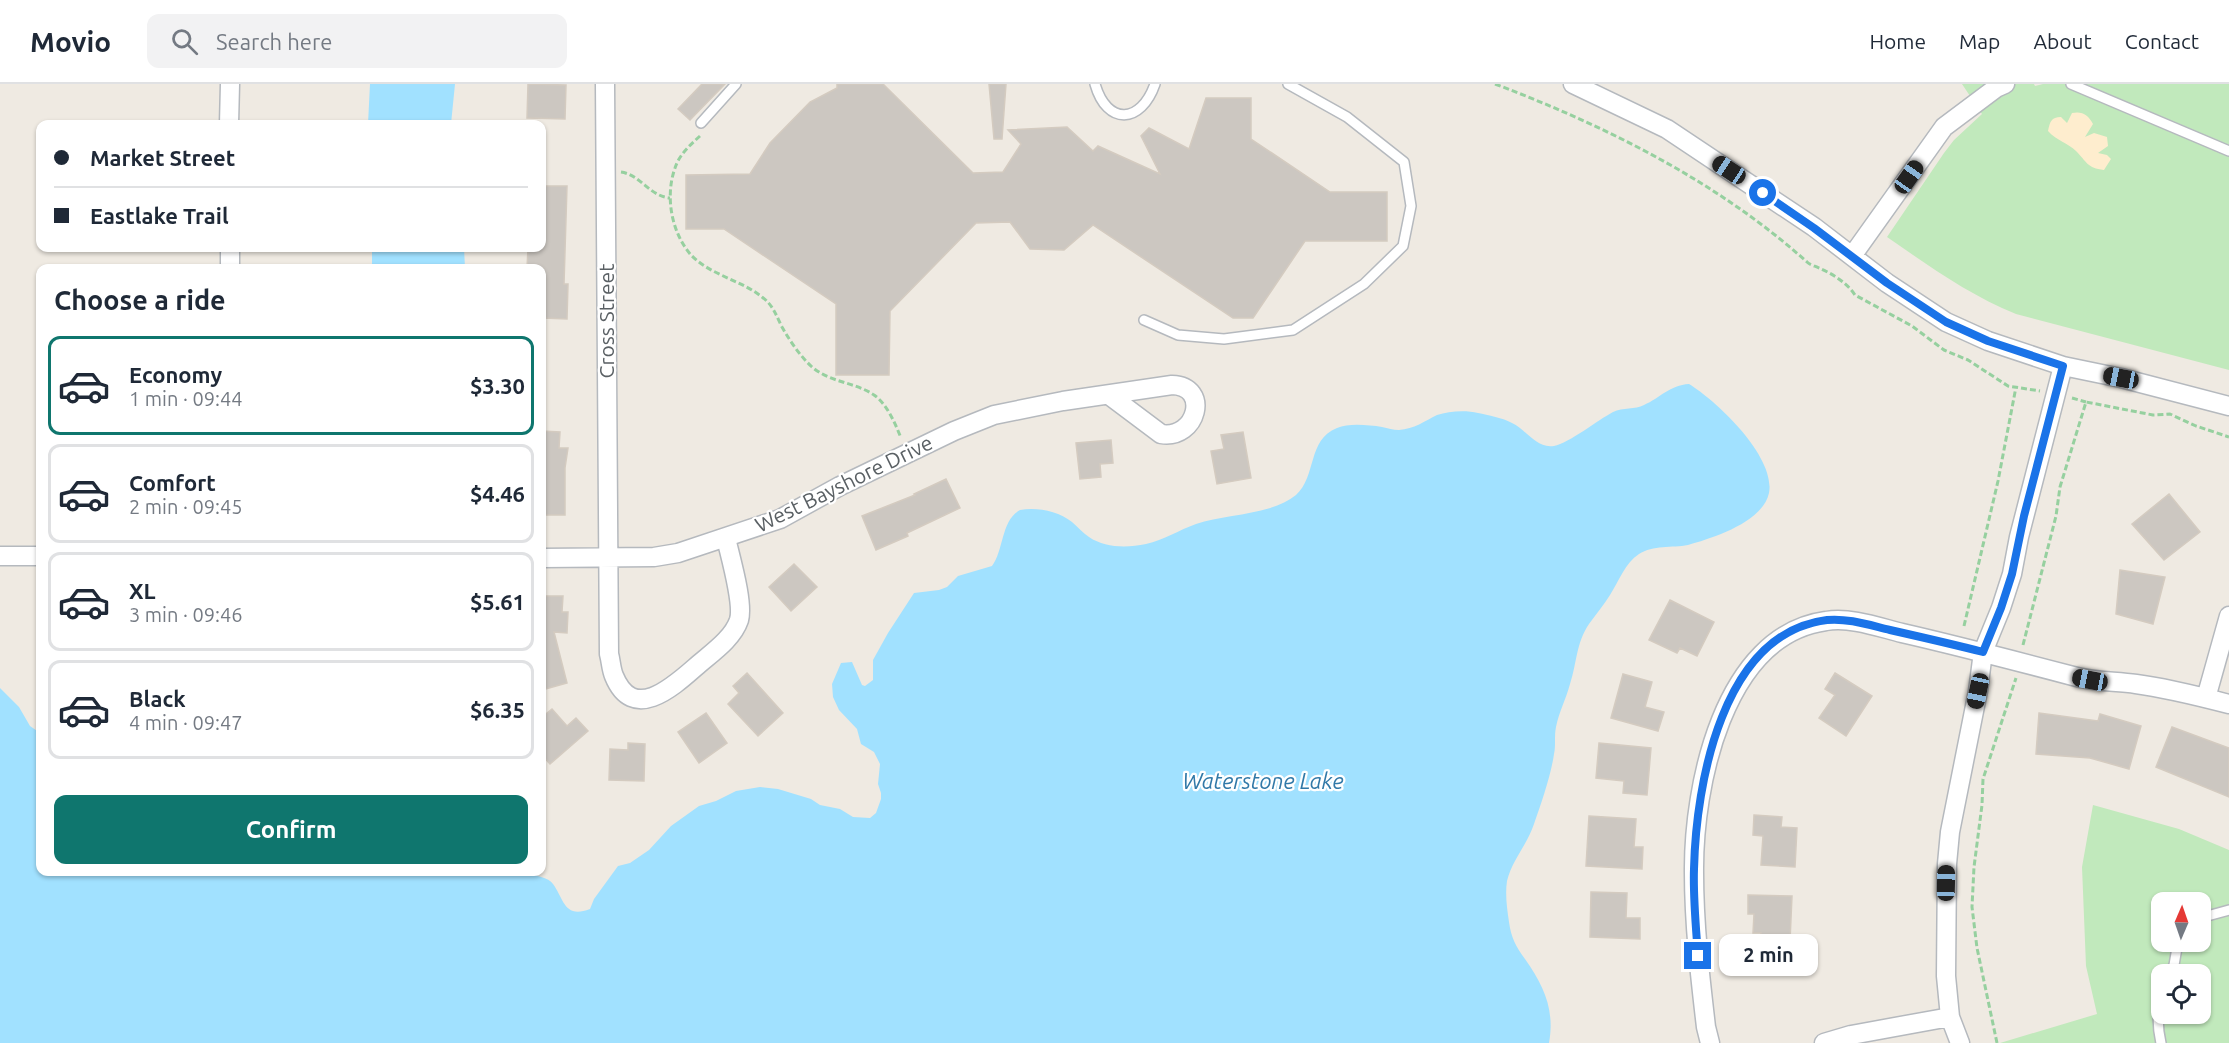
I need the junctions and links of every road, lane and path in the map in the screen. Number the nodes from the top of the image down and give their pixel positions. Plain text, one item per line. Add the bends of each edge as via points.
1 (230, 84) edge
2 (605, 84) edge
3 (736, 84) edge
4 (1095, 84) edge
5 (1155, 84) edge
6 (1288, 84) edge
7 (1495, 84) edge
8 (1573, 84) edge
9 (2005, 84) edge
10 (2071, 84) edge
11 (230, 120) edge
12 (701, 123) joint
13 (2229, 151) edge
14 (606, 172) junction
15 (670, 198) junction
16 (1852, 256) junction
17 (1144, 320) dead end
18 (2063, 366) junction
19 (2016, 387) junction
20 (2031, 389) dead end
21 (1109, 395) dead end
22 (2229, 406) edge
23 (907, 454) junction
24 (726, 538) junction
25 (0, 556) edge
26 (36, 556) edge
27 (546, 558) edge
28 (607, 559) junction
29 (2229, 616) edge
30 (1964, 626) dead end
31 (1983, 652) junction
32 (2206, 698) junction
33 (2229, 704) edge
34 (2229, 910) edge
35 (2211, 915) edge
36 (1950, 1017) junction
37 (2158, 1024) edge
38 (1710, 1043) edge
39 (1824, 1043) edge
40 (1960, 1043) edge
41 (2161, 1043) edge

1 - 11 street
2 - 14 street, Cross Street
3 - 12 lane
4 - 5 lane via 1099,99 1114,113 1126,115 1144,105
6 - 17 lane via 1347,117 1404,162 1411,206 1403,246 1364,284 1293,330 1224,339 1178,335
7 - 19 path via 1571,114 1665,162 1745,214 1808,263 1849,286 1855,295 1912,326 1944,350
8 - 16 street via 1667,129
9 - 16 street via 1944,127
10 - 13 lane
12 - 15 path via 702,134 687,147 675,168
14 - 15 path via 633,174 661,197
14 - 28 street, Cross Street
15 - 23 path via 673,219 691,254 773,307 791,341 826,378 875,396 891,415
16 - 18 street via 1946,322
18 - 22 street
18 - 31 street via 2012,574
19 - 20 path
19 - 30 path
21 - 23 street, West Bayshore Drive via 994,415
23 - 24 street, West Bayshore Drive via 780,519
24 - 28 street, West Bayshore Drive via 678,553
24 - 28 street, Cross Street via 738,589 740,618 733,632 662,695 641,699 626,694 614,677 609,654
25 - 26 street
27 - 28 street, West Bayshore Drive
29 - 32 street
31 - 32 street via 2076,677
31 - 36 street via 1956,792 1947,864 1946,967
31 - 38 street via 1851,621 1826,620 1792,629 1758,658 1742,679 1727,702 1717,729 1695,837 1695,914
32 - 33 street
34 - 35 lane
36 - 39 street
36 - 40 street
37 - 41 lane

